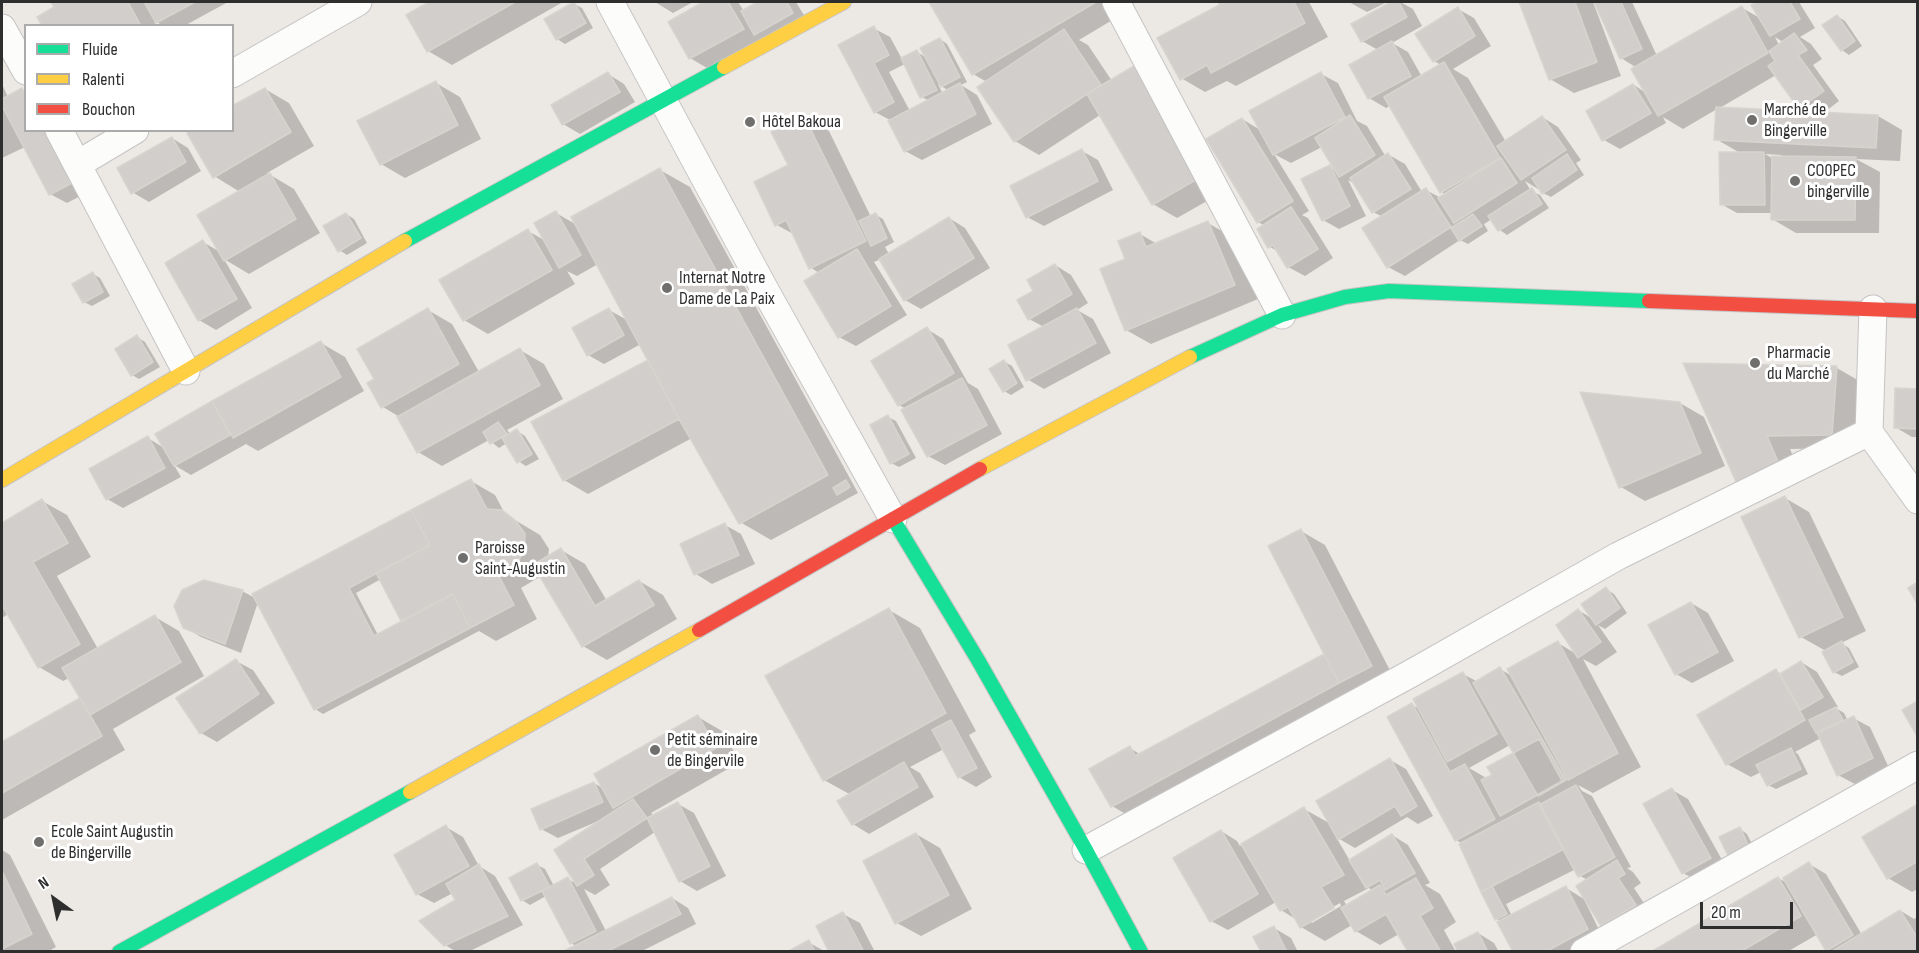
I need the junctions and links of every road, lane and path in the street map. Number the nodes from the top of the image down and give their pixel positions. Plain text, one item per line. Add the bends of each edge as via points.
1 (358, 2) edge
2 (610, 2) edge
3 (844, 2) edge
4 (1116, 2) edge
5 (2, 28) edge
6 (24, 67) edge
7 (234, 73) edge
8 (663, 101) junction
9 (60, 132) edge
10 (132, 132) edge
11 (78, 164) junction
12 (1873, 309) junction
13 (1917, 311) edge
14 (1282, 315) junction
15 (186, 371) junction
16 (1869, 432) junction
17 (2, 480) edge
18 (1917, 500) edge
19 (893, 519) junction
20 (1917, 765) edge
21 (1086, 849) junction
22 (118, 951) edge
23 (1141, 951) edge
24 (1584, 951) edge

1 - 7 street
2 - 8 street
3 - 8 main road
4 - 14 street
5 - 6 street
8 - 15 main road via 424,230
8 - 19 street
9 - 11 street
10 - 11 street
11 - 15 street
12 - 13 main road
12 - 14 main road via 1389,291 1345,297
12 - 16 street
14 - 19 main road via 1172,366
15 - 17 main road
16 - 18 street
16 - 21 street via 1618,556 1410,674
19 - 21 main road
19 - 22 main road via 502,742
20 - 24 street
21 - 23 main road

